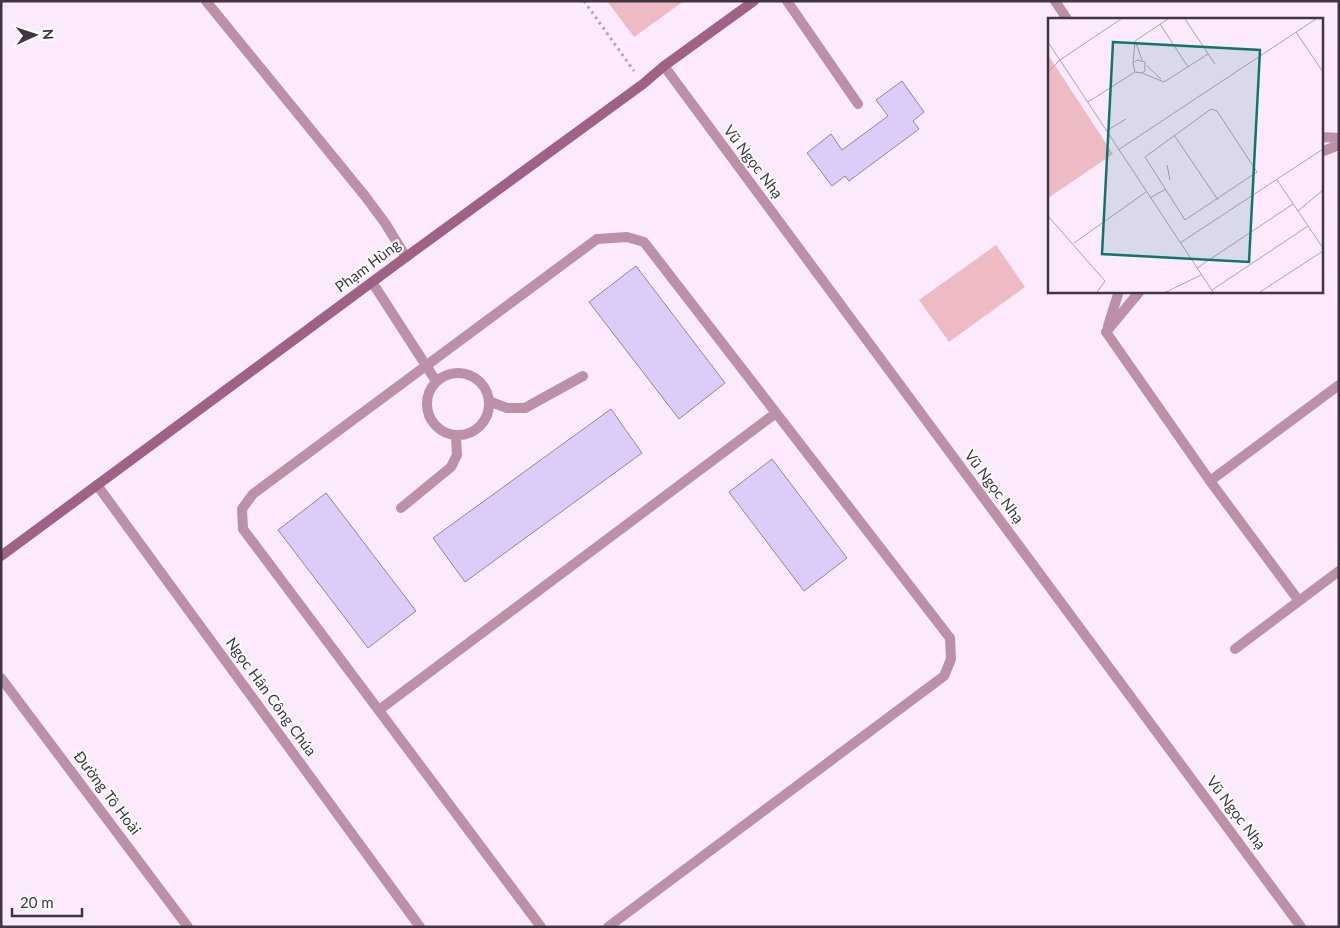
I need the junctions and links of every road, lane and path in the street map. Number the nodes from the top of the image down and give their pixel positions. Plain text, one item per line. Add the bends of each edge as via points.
1 (206, 1) edge
2 (584, 1) edge
3 (754, 1) edge
4 (787, 1) edge
5 (1055, 1) edge
6 (1066, 18) edge
7 (664, 66) junction
8 (643, 84) junction
9 (858, 104) dead end
10 (1322, 137) edge
11 (1339, 138) edge
12 (1339, 145) edge
13 (1322, 152) edge
14 (406, 257) junction
15 (372, 282) junction
16 (1119, 292) edge
17 (1139, 292) edge
18 (1106, 332) junction
19 (426, 366) junction
20 (583, 376) dead end
21 (436, 382) junction
22 (1339, 385) edge
23 (490, 402) junction
24 (776, 413) junction
25 (456, 437) junction
26 (1210, 481) junction
27 (97, 485) junction
28 (402, 508) dead end
29 (1, 556) edge
30 (1339, 571) edge
31 (1299, 601) junction
32 (1235, 649) dead end
33 (1, 678) edge
34 (379, 710) junction
35 (188, 927) edge
36 (420, 927) edge
37 (541, 927) edge
38 (608, 927) edge
39 (1301, 927) edge

1 - 14 street via 365,196
2 - 8 path
3 - 7 street, Phạm Hùng
4 - 9 street
5 - 6 street
7 - 8 street, Phạm Hùng
7 - 39 street, Vũ Ngọc Nhạ
8 - 14 street, Phạm Hùng
10 - 11 street
12 - 13 street
14 - 15 street, Phạm Hùng
15 - 19 street
15 - 27 street, Phạm Hùng
16 - 18 street
17 - 18 street
18 - 26 street
19 - 21 street
19 - 24 street via 597,239 627,237 644,242
19 - 34 street via 253,494 242,509 243,529
20 - 23 street via 525,408 507,408
21 - 23 street via 452,373 470,374 484,385
21 - 25 street via 427,397 428,416 439,430
22 - 26 street
23 - 25 street via 486,420 474,433
24 - 34 street
24 - 38 street via 950,638 951,659 944,676
25 - 28 street via 457,455 451,467
26 - 31 street
27 - 29 street, Phạm Hùng
27 - 36 street, Ngọc Hân Công Chúa
30 - 31 street
31 - 32 street
33 - 35 street, Đường Tô Hoài
34 - 37 street

